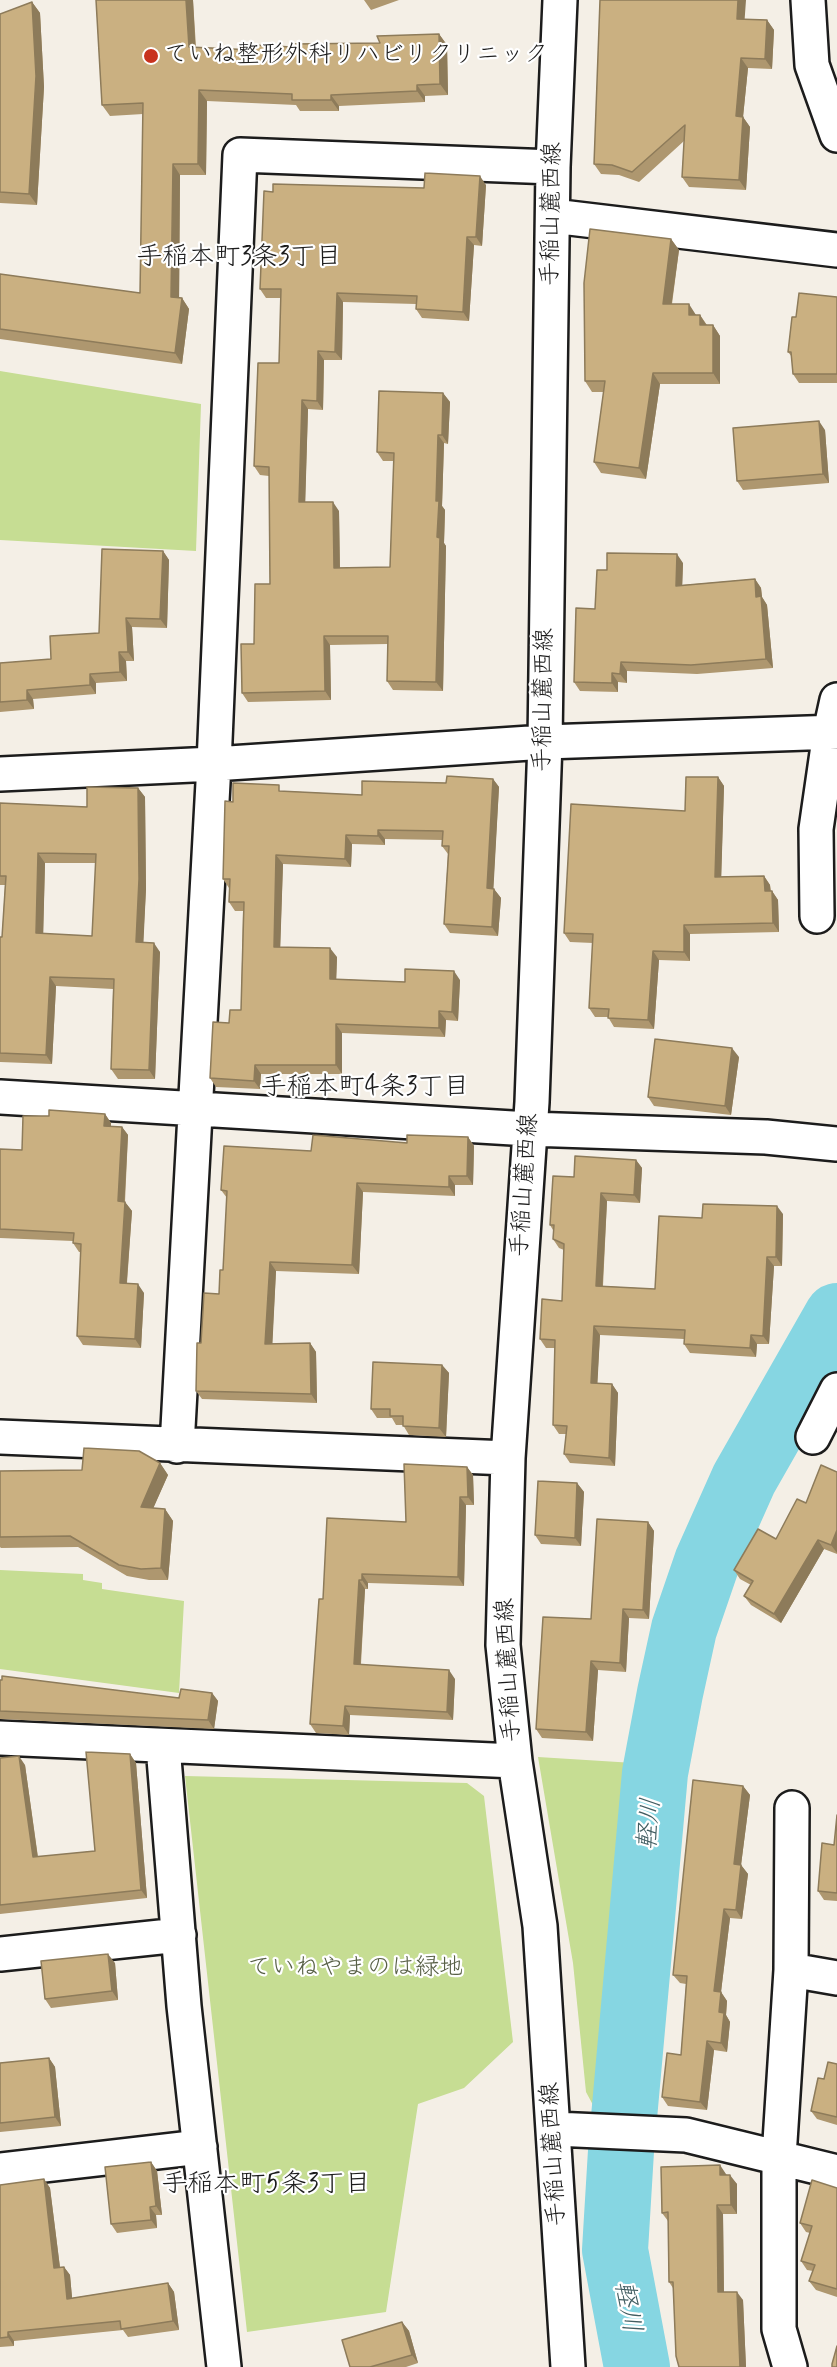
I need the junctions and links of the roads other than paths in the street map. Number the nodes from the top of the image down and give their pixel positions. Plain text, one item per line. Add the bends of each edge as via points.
1 (560, 0) edge
2 (808, 0) edge
3 (837, 135) edge
4 (554, 167) junction
5 (553, 216) junction
6 (837, 250) edge
7 (837, 700) edge
8 (833, 732) edge
9 (545, 742) junction
10 (214, 764) junction
11 (0, 774) edge
12 (817, 916) dead end
13 (0, 1097) edge
14 (196, 1107) junction
15 (530, 1129) junction
16 (837, 1144) edge
17 (837, 1390) edge
18 (0, 1437) edge
19 (813, 1437) dead end
20 (177, 1446) junction
21 (508, 1458) junction
22 (0, 1738) edge
23 (163, 1746) junction
24 (515, 1761) junction
25 (792, 1808) dead end
26 (178, 1935) junction
27 (0, 1954) edge
28 (791, 1970) junction
29 (837, 1978) edge
30 (555, 2129) junction
31 (200, 2147) junction
32 (779, 2157) junction
33 (0, 2170) edge
34 (837, 2172) edge
35 (214, 2366) edge
36 (568, 2367) edge
37 (790, 2367) edge

1 - 4 street, 手稲山麓西線
2 - 3 street via 813,65
4 - 5 street, 手稲山麓西線
4 - 10 street via 240,155
5 - 6 street
5 - 9 street, 手稲山麓西線
7 - 8 street
8 - 9 street
8 - 12 street via 816,829
9 - 10 street
9 - 15 street, 手稲山麓西線
10 - 11 street
10 - 14 street
13 - 14 street
14 - 15 street
14 - 20 street
15 - 16 street via 766,1137
15 - 21 street, 手稲山麓西線
17 - 19 street
18 - 20 street
20 - 21 street
21 - 24 street, 手稲山麓西線 via 503,1645
22 - 23 street
23 - 24 street
23 - 26 street
24 - 30 street, 手稲山麓西線 via 540,1926
25 - 28 street
26 - 27 street
26 - 31 street
28 - 29 street
28 - 32 street
30 - 32 street via 686,2134
30 - 36 street, 手稲山麓西線
31 - 33 street
31 - 35 street
32 - 34 street
32 - 37 street via 779,2329

